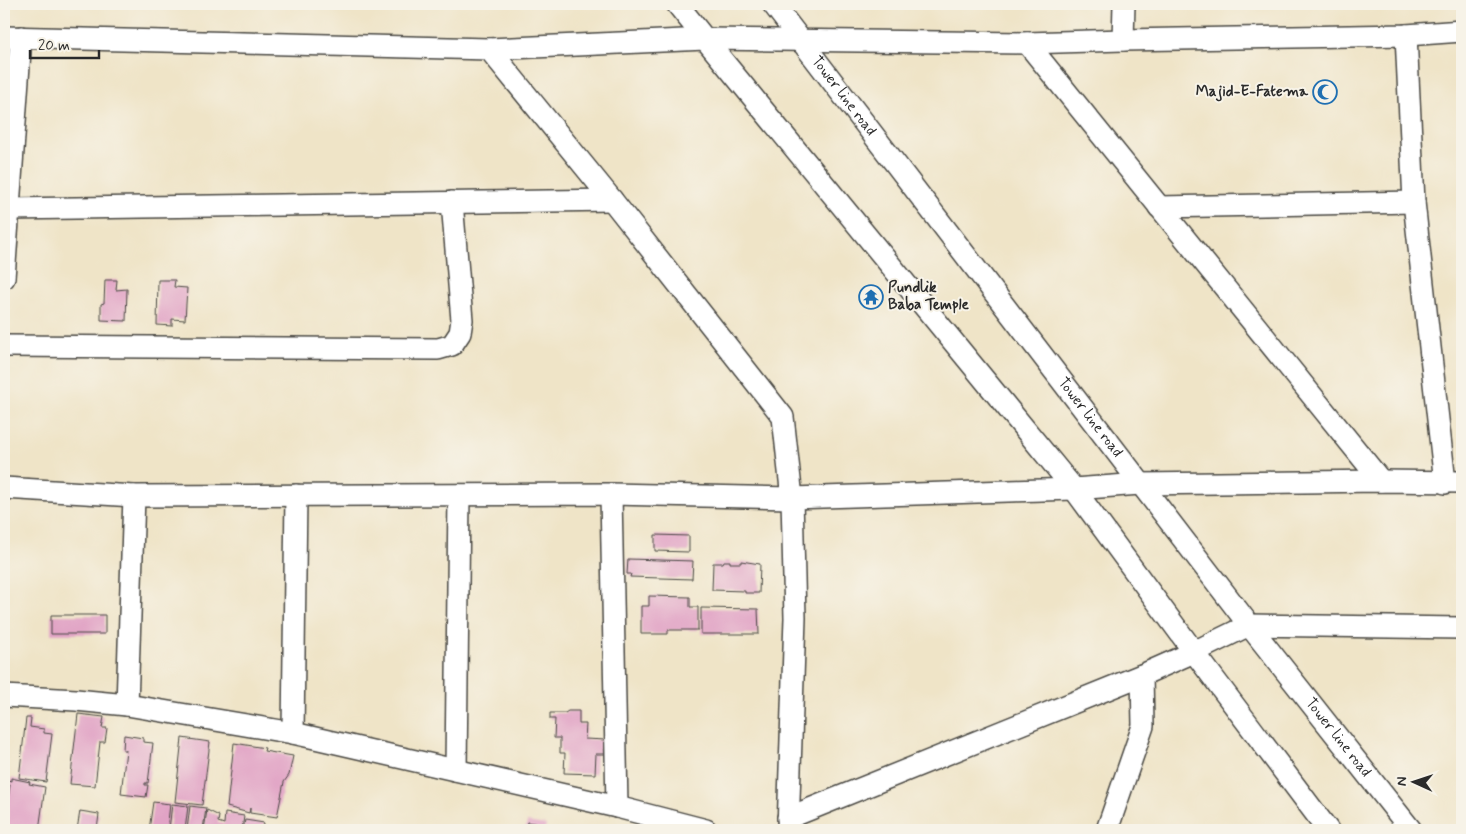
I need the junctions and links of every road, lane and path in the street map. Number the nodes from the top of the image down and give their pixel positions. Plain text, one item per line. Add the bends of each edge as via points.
1 (677, 4) edge
2 (773, 4) edge
3 (1124, 4) edge
4 (1462, 31) edge
5 (1406, 35) junction
6 (12, 37) edge
7 (705, 39) junction
8 (800, 39) junction
9 (1122, 40) junction
10 (1027, 43) junction
11 (489, 48) junction
12 (612, 200) junction
13 (452, 202) junction
14 (1414, 202) junction
15 (1159, 207) junction
16 (9, 209) junction
17 (4, 278) edge
18 (4, 346) edge
19 (1381, 481) junction
20 (1453, 483) edge
21 (1140, 484) junction
22 (4, 488) edge
23 (1074, 489) junction
24 (611, 494) junction
25 (460, 495) junction
26 (134, 496) junction
27 (296, 496) junction
28 (792, 498) junction
29 (1249, 625) junction
30 (1462, 628) edge
31 (1194, 652) junction
32 (1142, 675) junction
33 (4, 696) edge
34 (128, 705) junction
35 (293, 733) junction
36 (456, 770) junction
37 (617, 807) junction
38 (788, 824) edge
39 (706, 830) edge
40 (1107, 830) edge
41 (1328, 830) edge
42 (1411, 830) edge

1 - 7 street
2 - 8 street, Tower line road
3 - 9 street
4 - 5 street
5 - 9 street
5 - 14 street
6 - 11 street
6 - 16 street
7 - 8 street
7 - 11 street
7 - 23 street
8 - 10 street
8 - 21 street, Tower line road
9 - 10 street
10 - 15 street
11 - 12 street
12 - 13 street
12 - 28 street via 783,417
13 - 16 street
13 - 18 street via 462,320 460,333 452,345 438,349
14 - 15 street
14 - 20 street
15 - 19 street
16 - 17 street
19 - 20 street
19 - 21 street
21 - 23 street
21 - 29 street, Tower line road
22 - 26 street
23 - 28 street
23 - 31 street
24 - 25 street
24 - 28 street
24 - 37 street
25 - 27 street
25 - 36 street
26 - 27 street
26 - 34 street
27 - 35 street
28 - 38 street via 795,618
29 - 30 street
29 - 31 street
29 - 42 street, Tower line road
31 - 32 street
31 - 41 street
32 - 38 street
32 - 40 street via 1143,726
33 - 34 street
34 - 35 street
35 - 36 street
36 - 37 street
37 - 39 street

